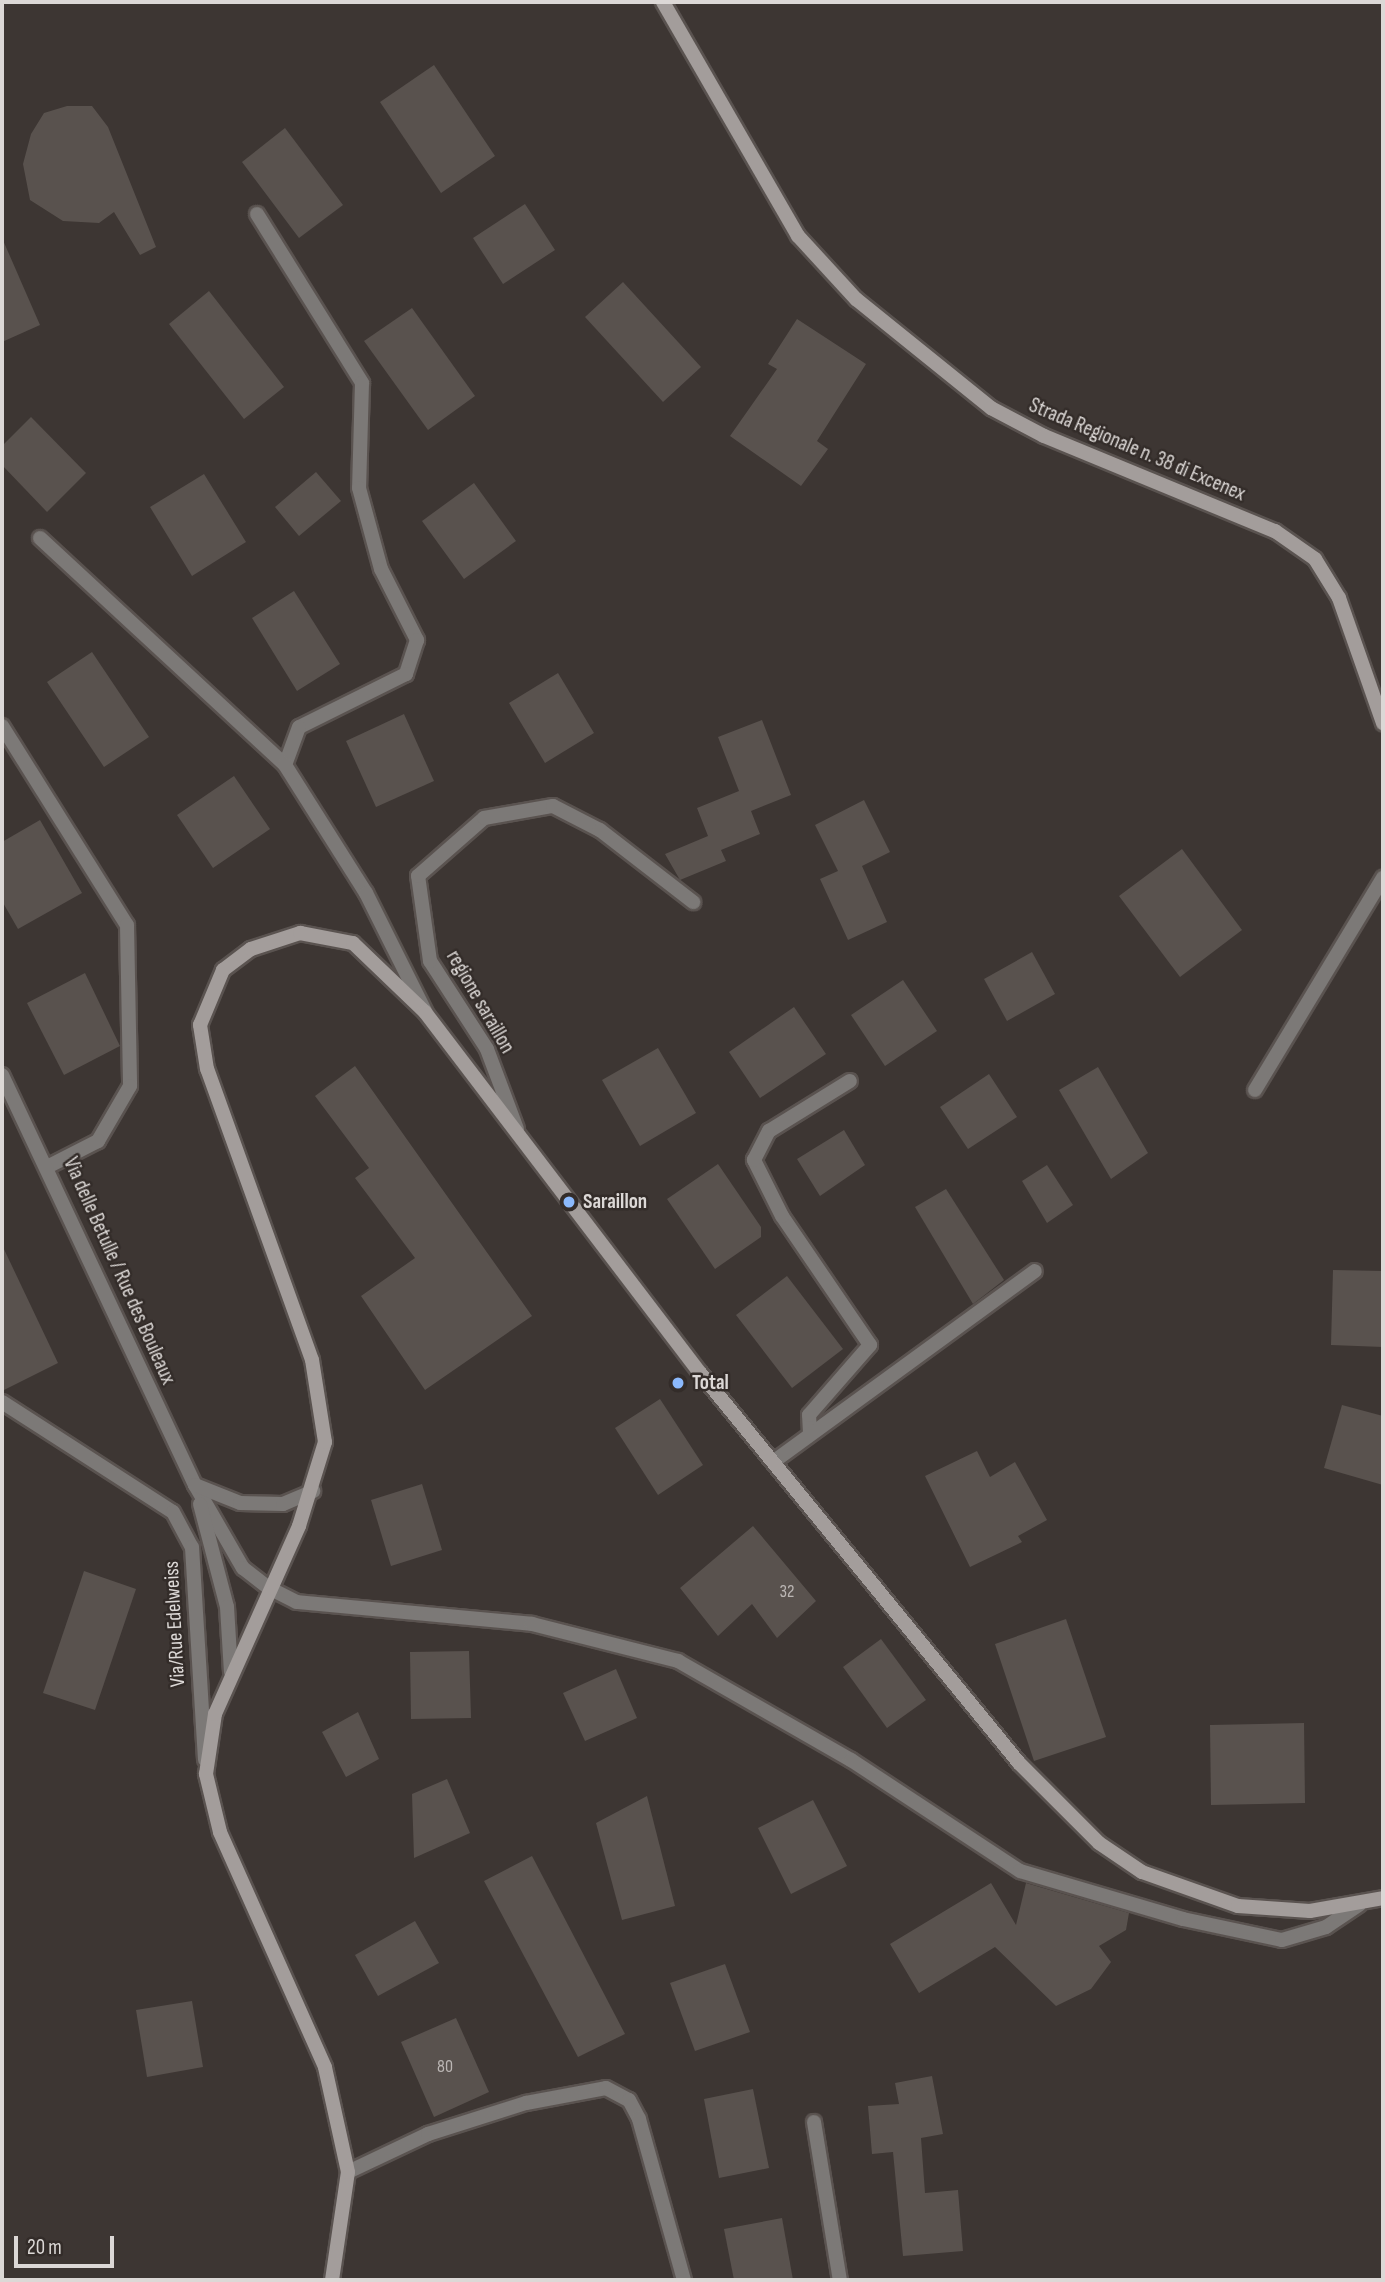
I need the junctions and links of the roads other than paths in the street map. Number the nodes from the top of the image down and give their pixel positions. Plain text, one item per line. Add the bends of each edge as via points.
1 (663, 2) edge
2 (257, 214) dead end
3 (40, 538) dead end
4 (1383, 723) edge
5 (2, 726) edge
6 (285, 765) junction
7 (1383, 878) edge
8 (693, 902) dead end
9 (425, 1012) junction
10 (2, 1075) edge
11 (850, 1082) dead end
12 (1255, 1090) dead end
13 (520, 1137) junction
14 (49, 1166) junction
15 (1035, 1271) dead end
16 (4, 1404) edge
17 (810, 1433) junction
18 (774, 1462) junction
19 (195, 1485) junction
20 (313, 1491) junction
21 (268, 1588) junction
22 (231, 1672) junction
23 (206, 1774) junction
24 (1383, 1898) edge
25 (1359, 1905) junction
26 (814, 2122) dead end
27 (348, 2172) junction
28 (332, 2280) edge
29 (684, 2280) edge
30 (840, 2280) edge

1 - 4 main road, Strada Regionale n. 38 di Excenex via 798,236 856,299 991,408 1044,436 1275,531 1315,559 1339,598
2 - 6 street via 362,383 359,488 381,569 417,640 406,674 299,727
3 - 6 street
5 - 14 street via 127,925 130,1086 98,1141
6 - 9 street via 366,893
7 - 12 street
8 - 13 street, regione saraillon via 600,830 553,806 484,818 418,876 430,961 487,1049
9 - 13 main road
9 - 20 main road via 353,943 300,933 251,948 223,970 200,1025 207,1069 312,1360 325,1442
10 - 14 street, Via delle Betulle / Rue des Bouleaux
11 - 17 street via 769,1131 754,1160 782,1216 870,1345 809,1415
13 - 18 main road
14 - 19 street, Via delle Betulle / Rue des Bouleaux
15 - 17 street
16 - 23 street, Via/Rue Edelweiss via 173,1512 192,1547
17 - 18 street
18 - 25 main road via 1019,1763 1099,1843 1142,1872 1238,1906 1310,1911
19 - 20 street via 240,1503 283,1504
19 - 21 street via 243,1568
19 - 22 street via 227,1607
20 - 21 main road
21 - 22 main road
21 - 25 street via 296,1602 532,1624 678,1661 851,1760 1020,1871 1282,1940 1326,1927
22 - 23 main road via 215,1714
23 - 27 main road via 219,1832 325,2067
24 - 25 main road
26 - 30 street
27 - 28 main road
27 - 29 street via 428,2134 526,2103 606,2088 629,2100 639,2119

